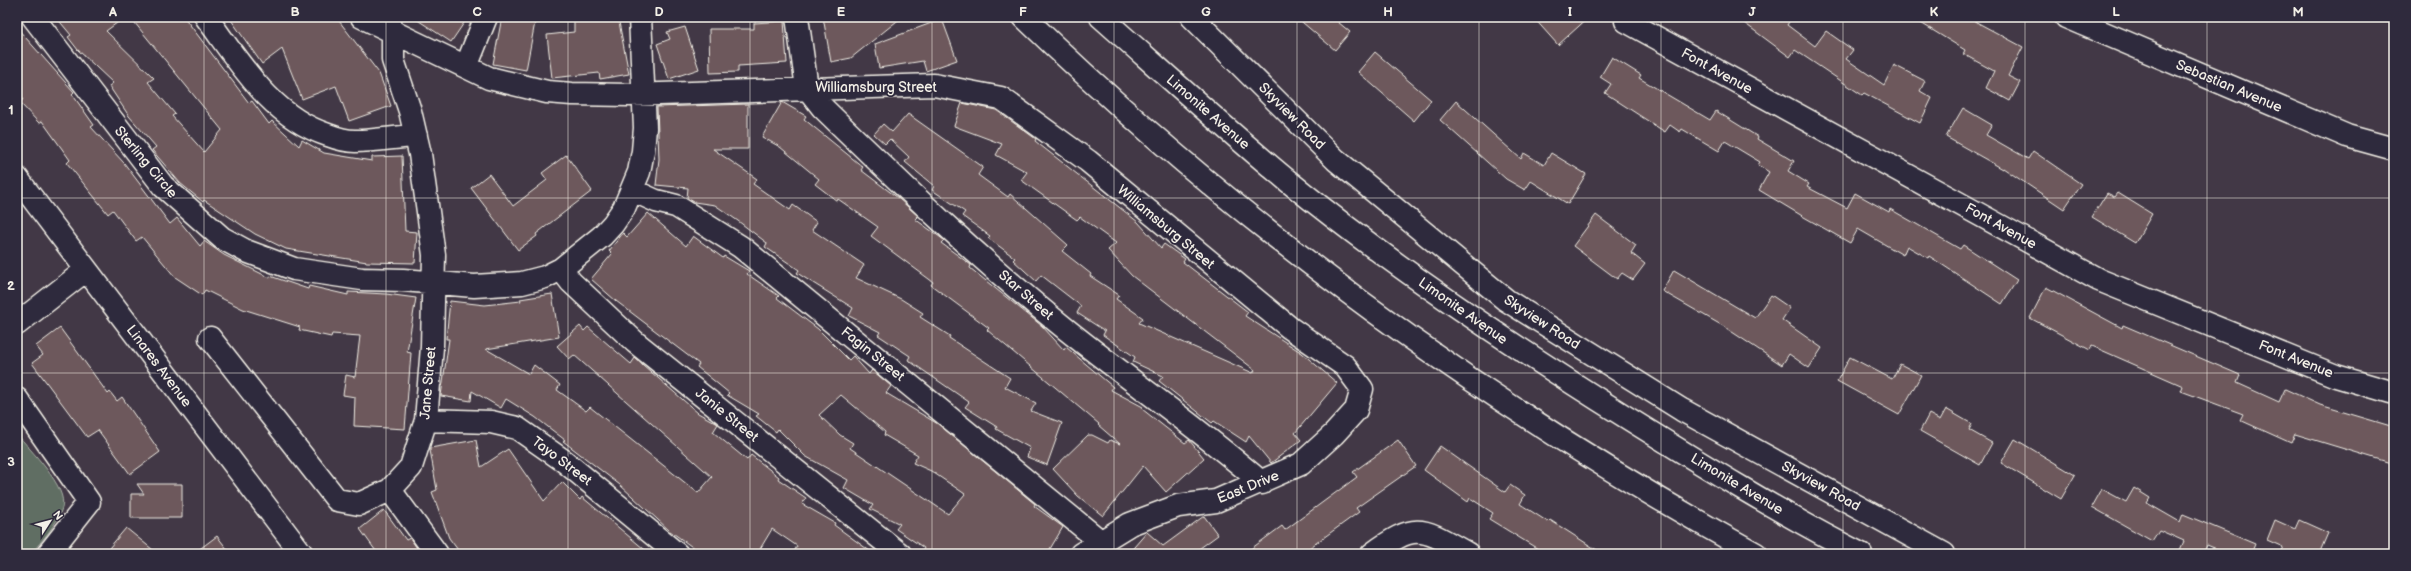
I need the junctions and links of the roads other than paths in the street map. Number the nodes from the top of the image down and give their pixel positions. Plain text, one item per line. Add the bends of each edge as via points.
1 (33, 17) edge
2 (206, 17) edge
3 (362, 17) edge
4 (486, 17) edge
5 (640, 17) edge
6 (798, 17) edge
7 (1024, 17) edge
8 (1101, 17) edge
9 (1192, 17) edge
10 (2066, 17) edge
11 (1626, 21) dead end
12 (391, 25) edge
13 (466, 67) junction
14 (807, 88) junction
15 (643, 94) junction
16 (416, 136) junction
17 (2394, 149) edge
18 (17, 178) edge
19 (632, 190) junction
20 (560, 269) junction
21 (86, 270) junction
22 (434, 282) junction
23 (17, 324) edge
24 (210, 338) dead end
25 (1362, 389) joint
26 (2394, 393) edge
27 (17, 399) edge
28 (426, 420) junction
29 (1262, 483) junction
30 (390, 490) junction
31 (1100, 540) junction
32 (48, 554) edge
33 (302, 554) edge
34 (437, 554) edge
35 (676, 554) edge
36 (900, 554) edge
37 (1081, 554) edge
38 (1372, 554) edge
39 (1468, 554) edge
40 (1756, 554) edge
41 (1861, 554) edge
42 (1944, 554) edge

1 - 22 street, Sterling Circle via 163,186 222,238 246,251 294,269 362,279
2 - 16 street via 266,96 283,112 302,124 315,131 354,141
3 - 12 street, Williamsburg Street
4 - 13 street
5 - 15 street, Sterling Circle
6 - 14 street
7 - 40 street via 1172,150 1324,274 1391,324 1570,444 1701,524
8 - 41 street, Limonite Avenue via 1194,101 1289,181 1454,306 1522,352 1694,459 1812,529
9 - 42 street, Skyview Road via 1336,160 1506,300 1682,410
10 - 17 street, Sebastian Avenue via 2347,136
11 - 26 street, Font Avenue via 2099,280 2336,376
12 - 13 street, Williamsburg Street
12 - 16 street, Jane Street via 393,60
13 - 15 street, Williamsburg Street via 513,85 547,92
14 - 15 street, Williamsburg Street
14 - 25 street, Williamsburg Street via 934,85 1001,98 1088,160 1243,291 1345,366
14 - 29 street, Star Street via 822,107 932,214 1067,330
15 - 19 street, Sterling Circle via 643,151
16 - 22 street, Jane Street via 431,228
18 - 21 street, Linares Avenue
19 - 20 street, Sterling Circle via 613,224 590,247
19 - 31 street, Fagin Street via 656,201 676,206 741,247
20 - 22 street, Sterling Circle via 545,277 522,283 474,286
20 - 36 street, Janie Street via 635,342
21 - 23 street
21 - 33 street, Linares Avenue
22 - 28 street, Jane Street
24 - 30 street, Jane Street via 337,500 359,504
25 - 29 street, East Drive via 1356,410 1334,434 1301,464
27 - 32 street via 89,502
28 - 30 street, Jane Street via 412,467
28 - 35 street, Tayo Street via 491,422 518,428 564,461
29 - 31 street, East Drive via 1216,501 1178,506 1130,524
30 - 34 street
31 - 37 street, East Drive
38 - 39 street via 1398,536 1417,531 1442,538

